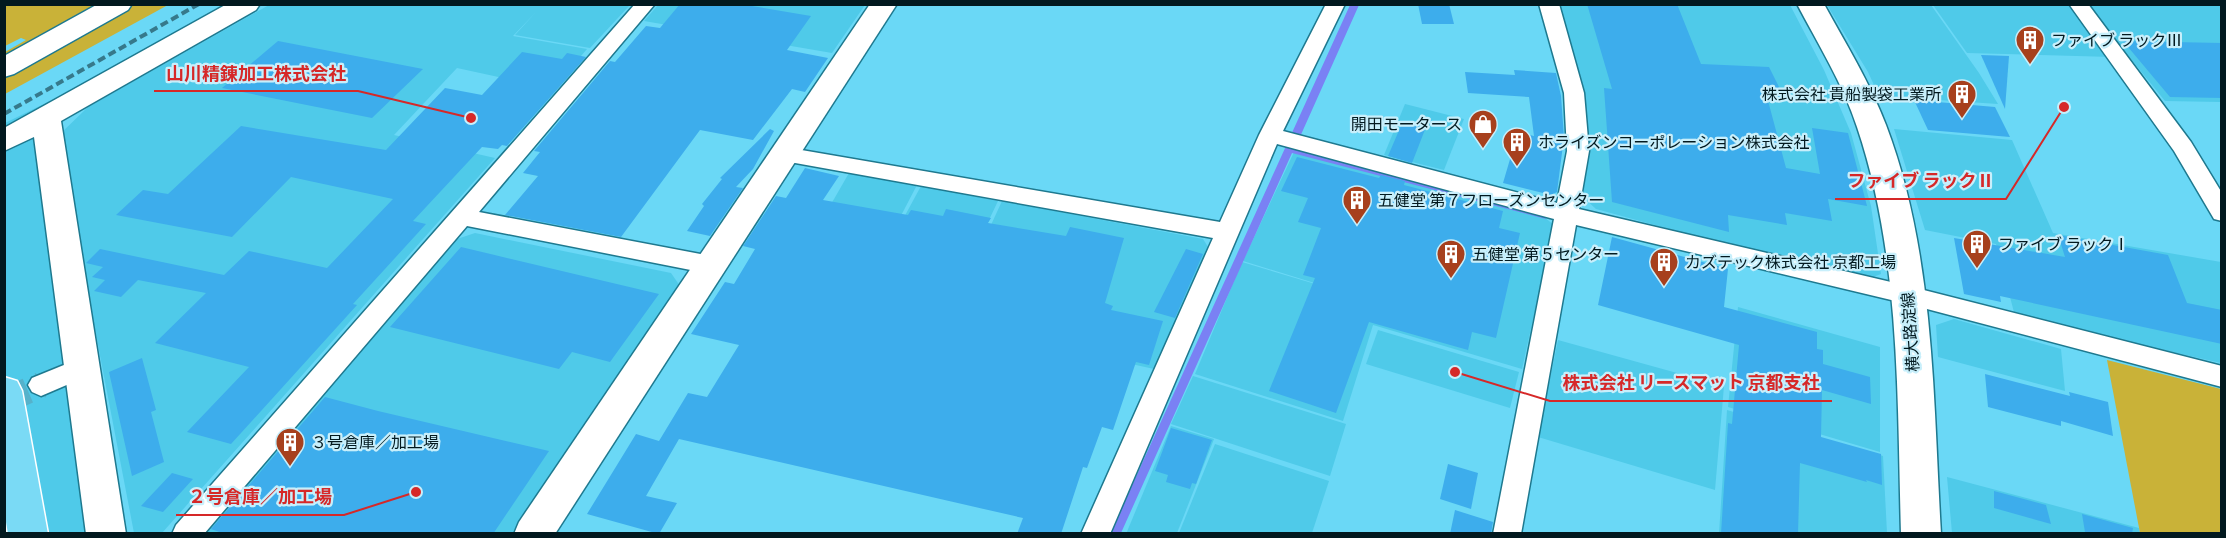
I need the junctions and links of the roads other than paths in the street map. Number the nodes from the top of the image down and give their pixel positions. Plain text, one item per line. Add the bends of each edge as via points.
1 (119, 4) edge
2 (247, 4) edge
3 (646, 4) edge
4 (884, 4) edge
5 (1336, 4) edge
6 (1549, 4) edge
7 (1810, 4) edge
8 (2078, 4) edge
9 (4, 68) edge
10 (46, 118) junction
11 (1274, 136) junction
12 (4, 141) edge
13 (784, 154) junction
14 (2222, 213) edge
15 (1566, 214) junction
16 (461, 217) junction
17 (1227, 232) junction
18 (711, 265) junction
19 (1908, 295) junction
20 (81, 368) junction
21 (2222, 377) edge
22 (41, 385) tunnel mouth
23 (4, 391) edge
24 (28, 534) edge
25 (106, 534) edge
26 (186, 534) edge
27 (533, 534) edge
28 (1095, 534) edge
29 (1507, 534) edge
30 (1921, 534) edge

1 - 9 street
2 - 10 street
3 - 16 street
4 - 13 street
5 - 11 street
6 - 15 street via 1574,93 1578,151
7 - 19 street, 横大路淀線 via 1850,77 1871,126 1893,196
8 - 14 street via 2183,147
10 - 12 street
10 - 20 street
11 - 15 street
11 - 17 street
13 - 17 street
13 - 18 street
15 - 19 street
15 - 29 street
16 - 18 street
16 - 26 street
17 - 28 street
18 - 27 street
19 - 21 street
19 - 30 street, 横大路淀線
20 - 22 street
20 - 25 street
23 - 24 highway

